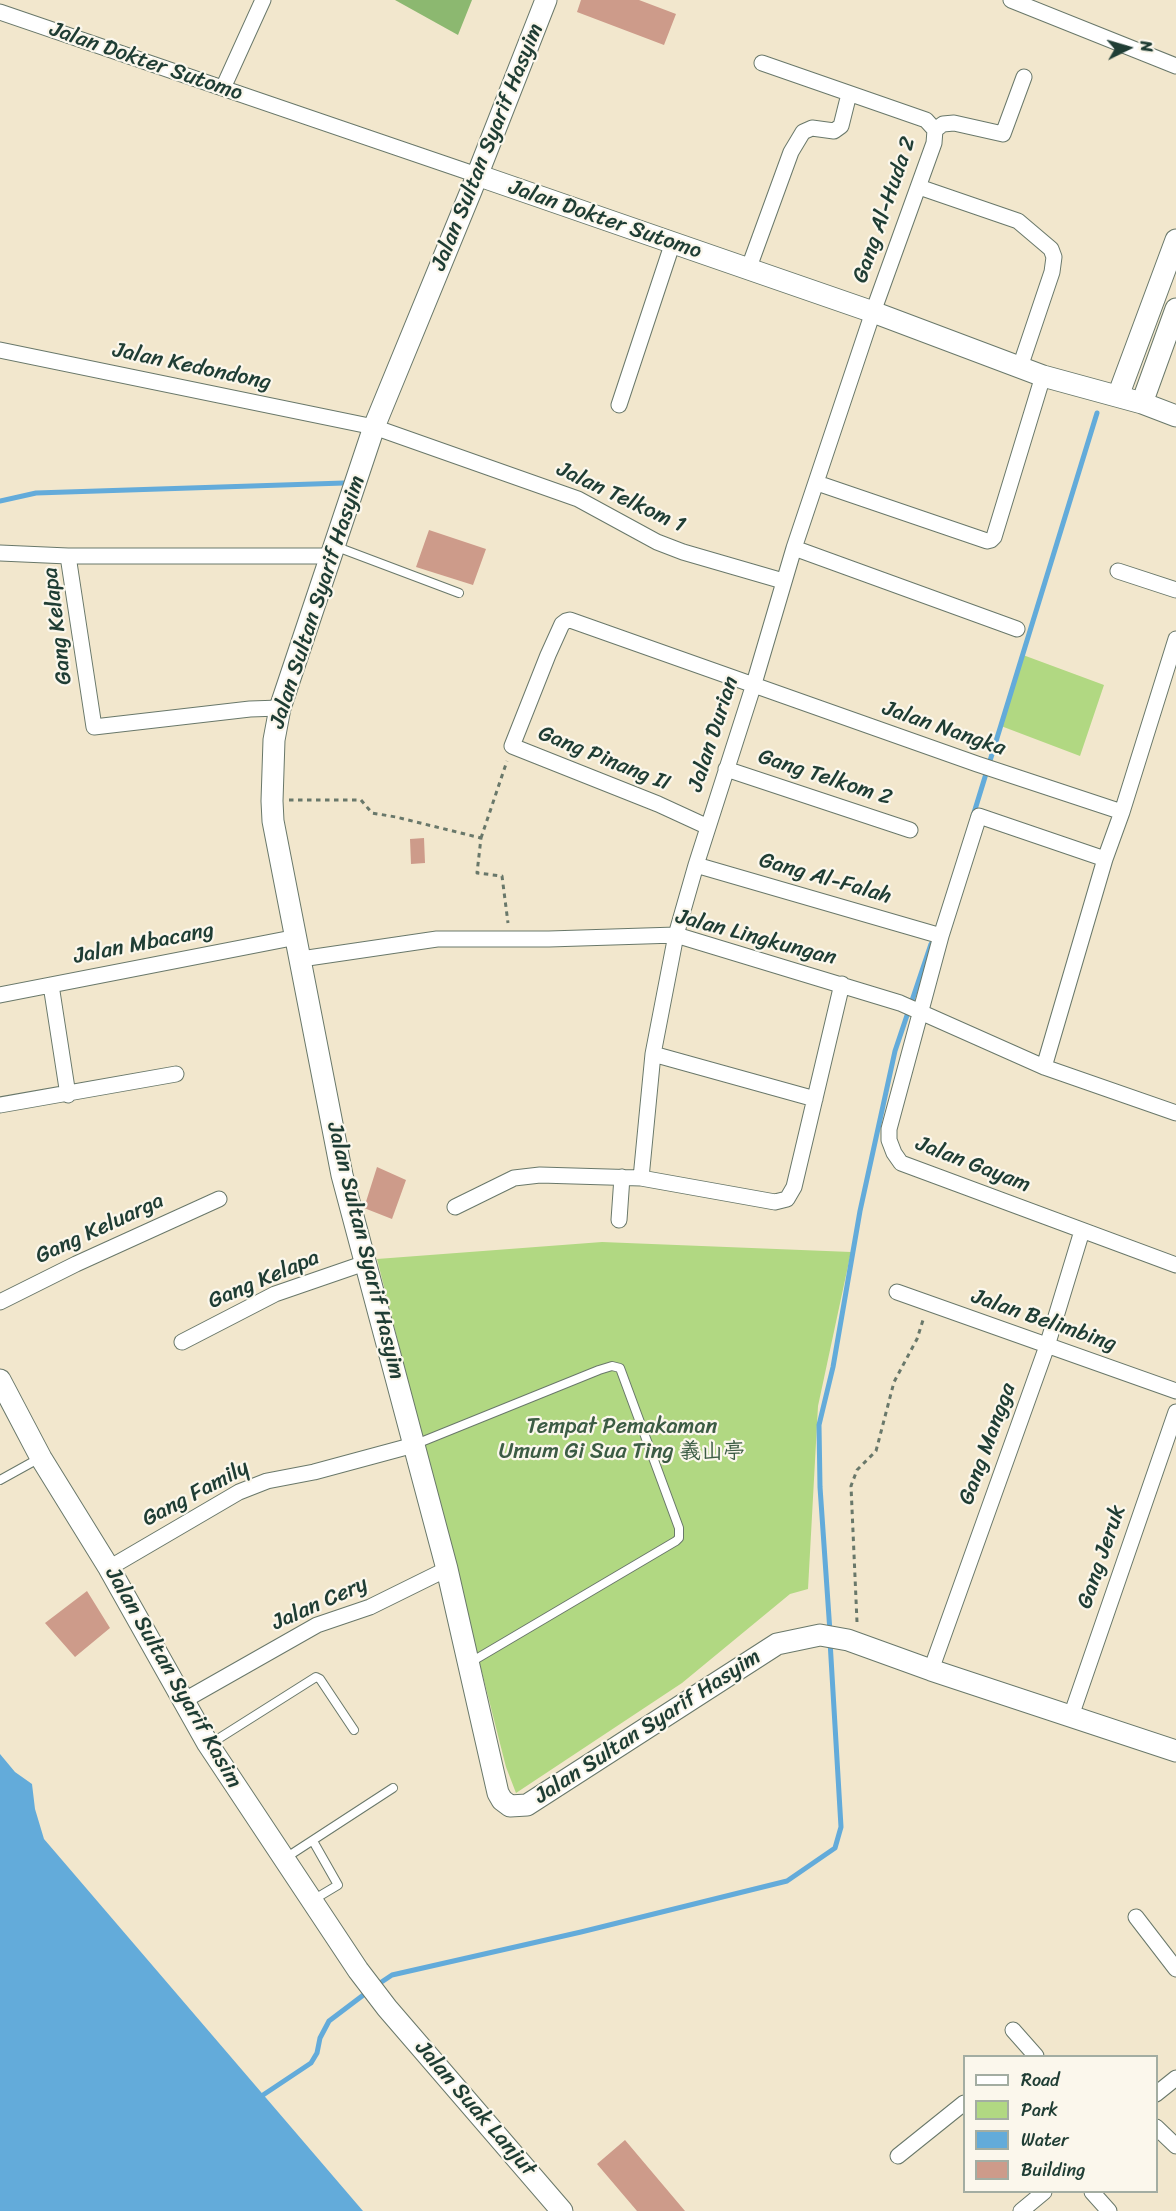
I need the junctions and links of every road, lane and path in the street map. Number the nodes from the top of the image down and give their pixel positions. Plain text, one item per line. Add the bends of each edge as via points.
1 (263, 0) edge
2 (546, 0) edge
3 (1011, 0) edge
4 (0, 12) edge
5 (762, 63) dead end
6 (1176, 66) edge
7 (1024, 77) dead end
8 (224, 88) junction
9 (849, 94) junction
10 (935, 129) junction
11 (477, 175) junction
12 (919, 187) junction
13 (1176, 240) edge
14 (673, 242) junction
15 (748, 270) junction
16 (1176, 309) edge
17 (873, 312) junction
18 (0, 350) edge
19 (1020, 367) junction
20 (1043, 376) junction
21 (1118, 396) junction
22 (1143, 403) junction
23 (619, 405) dead end
24 (1176, 416) edge
25 (374, 427) junction
26 (817, 483) junction
27 (794, 548) junction
28 (334, 552) junction
29 (0, 553) edge
30 (68, 556) junction
31 (1118, 571) dead end
32 (783, 581) junction
33 (1176, 590) edge
34 (459, 593) dead end
35 (1017, 629) dead end
36 (1176, 639) edge
37 (704, 668) joint
38 (753, 687) junction
39 (280, 708) junction
40 (512, 746) junction
41 (726, 770) junction
42 (273, 801) junction
43 (1122, 812) junction
44 (708, 827) junction
45 (910, 830) dead end
46 (481, 838) junction
47 (1105, 859) junction
48 (696, 865) junction
49 (676, 935) junction
50 (941, 936) junction
51 (297, 937) junction
52 (510, 939) junction
53 (301, 959) junction
54 (51, 984) junction
55 (842, 984) junction
56 (0, 995) edge
57 (920, 1012) junction
58 (653, 1054) junction
59 (1044, 1067) junction
60 (176, 1074) dead end
61 (68, 1095) junction
62 (815, 1100) junction
63 (0, 1105) edge
64 (1176, 1113) edge
65 (622, 1177) junction
66 (641, 1178) junction
67 (219, 1199) dead end
68 (455, 1207) dead end
69 (619, 1220) dead end
70 (1082, 1231) junction
71 (365, 1263) junction
72 (1176, 1264) edge
73 (897, 1292) dead end
74 (0, 1302) edge
75 (928, 1303) junction
76 (182, 1342) dead end
77 (1047, 1346) junction
78 (0, 1380) edge
79 (1176, 1391) edge
80 (1176, 1412) edge
81 (414, 1445) junction
82 (41, 1458) junction
83 (0, 1480) edge
84 (109, 1568) junction
85 (447, 1569) junction
86 (851, 1641) junction
87 (470, 1663) junction
88 (931, 1670) junction
89 (183, 1701) junction
90 (1071, 1716) junction
91 (354, 1730) dead end
92 (208, 1744) junction
93 (1176, 1751) edge
94 (393, 1788) dead end
95 (313, 1841) junction
96 (284, 1859) junction
97 (312, 1901) junction
98 (1136, 1917) dead end
99 (1176, 1969) edge
100 (358, 1970) joint
101 (1012, 2030) dead end
102 (1035, 2055) edge
103 (1176, 2078) edge
104 (1158, 2092) edge
105 (963, 2104) edge
106 (1158, 2129) edge
107 (1176, 2146) edge
108 (897, 2156) dead end
109 (1043, 2193) edge
110 (1093, 2193) edge
111 (1028, 2209) edge
112 (562, 2211) edge
113 (1109, 2211) edge

1 - 8 street
2 - 11 street, Jalan Sultan Syarif Hasyim
3 - 6 street
4 - 8 street, Jalan Dokter Sutomo
5 - 9 street, Gang Al-Huda 2
7 - 10 street via 1003,134 954,123
8 - 11 street, Jalan Dokter Sutomo
9 - 10 street, Gang Al-Huda 2 via 926,120
9 - 15 street via 841,126 834,131 812,128 803,132 791,152
10 - 12 street, Gang Al-Huda 2
11 - 14 street, Jalan Dokter Sutomo
11 - 25 street, Jalan Sultan Syarif Hasyim
12 - 17 street, Gang Al-Huda 2
12 - 19 street via 1018,221 1051,249 1052,272
13 - 21 street
14 - 15 street, Jalan Dokter Sutomo
14 - 23 street
15 - 17 street, Jalan Dokter Sutomo
16 - 22 street
17 - 19 street, Jalan Dokter Sutomo
17 - 26 street, Jalan Durian
18 - 25 street, Jalan Kedondong
19 - 20 street, Jalan Dokter Sutomo
20 - 21 street, Jalan Dokter Sutomo
20 - 26 street via 992,540
21 - 22 street, Jalan Dokter Sutomo
22 - 24 street, Jalan Dokter Sutomo
25 - 28 street, Jalan Sultan Syarif Hasyim
25 - 32 street, Jalan Telkom 1 via 578,499 666,546
26 - 27 street, Jalan Durian
27 - 32 street, Jalan Durian
27 - 35 street
28 - 30 street, Gang Kelapa
28 - 34 lane
28 - 39 street, Jalan Sultan Syarif Hasyim
29 - 30 street
30 - 39 street, Gang Kelapa via 94,727
31 - 33 street
32 - 38 street, Jalan Durian
36 - 43 street
37 - 38 street, Jalan Nangka
37 - 40 street, Gang Pinang II via 566,621 548,655
38 - 41 street, Jalan Durian
38 - 43 street, Jalan Nangka
39 - 42 street, Jalan Sultan Syarif Hasyim via 274,740
40 - 44 street, Gang Pinang II
40 - 46 path
41 - 44 street, Jalan Durian
41 - 45 street, Gang Telkom 2
42 - 46 path via 362,800 372,813
42 - 51 street, Jalan Sultan Syarif Hasyim via 273,820
43 - 47 street
44 - 48 street, Jalan Durian
46 - 52 path via 477,873 502,876
47 - 50 street, Jalan Gayam via 979,816
47 - 59 street
48 - 49 street, Jalan Durian
48 - 50 street, Gang Al-Falah
49 - 52 street, Jalan Lingkungan
49 - 55 street, Jalan Lingkungan
49 - 58 street, Jalan Durian
50 - 57 street, Jalan Gayam
51 - 53 street, Jalan Sultan Syarif Hasyim
51 - 54 street, Jalan Mbacang
52 - 53 street, Jalan Lingkungan via 437,939
53 - 71 street, Jalan Sultan Syarif Hasyim via 342,1175
54 - 56 street, Jalan Mbacang
54 - 61 street
55 - 57 street, Jalan Lingkungan
55 - 62 street
57 - 59 street, Jalan Lingkungan
57 - 70 street, Jalan Gayam via 889,1129 894,1154 901,1163
58 - 62 street
58 - 66 street, Jalan Durian
59 - 64 street, Jalan Lingkungan
60 - 61 street
61 - 63 street
62 - 66 street via 794,1187 782,1201
65 - 66 street
65 - 68 street via 514,1178
65 - 69 street
67 - 74 street, Gang Keluarga
70 - 72 street, Jalan Gayam
70 - 77 street, Gang Mangga
71 - 76 street, Gang Kelapa via 275,1294
71 - 81 street, Jalan Sultan Syarif Hasyim
73 - 75 street, Jalan Belimbing
75 - 77 street, Jalan Belimbing
75 - 86 path via 917,1339 894,1382 876,1450 857,1470 851,1486 857,1622
77 - 79 street, Jalan Belimbing
77 - 88 street, Gang Mangga
78 - 82 street, Jalan Sultan Syarif Kasim
80 - 90 street, Gang Jeruk
81 - 84 street, Gang Family via 267,1481 239,1492
81 - 85 street, Jalan Sultan Syarif Hasyim
81 - 87 lane via 599,1370 620,1368 679,1528 676,1541
82 - 83 lane
82 - 84 street, Jalan Sultan Syarif Kasim
84 - 89 street, Jalan Sultan Syarif Kasim
85 - 87 street, Jalan Sultan Syarif Hasyim
85 - 89 street, Jalan Cery via 370,1607 317,1625
86 - 87 street, Jalan Sultan Syarif Hasyim via 820,1635 777,1644 528,1805 519,1806 510,1806 498,1793
86 - 88 street, Jalan Sultan Syarif Hasyim
88 - 90 street, Jalan Sultan Syarif Hasyim
89 - 92 street, Jalan Sultan Syarif Kasim
90 - 93 street, Jalan Sultan Syarif Hasyim
91 - 92 lane via 316,1677
92 - 96 street, Jalan Sultan Syarif Kasim
94 - 95 lane
95 - 96 lane
95 - 97 lane via 338,1885
96 - 97 street, Jalan Sultan Syarif Kasim
97 - 100 street, Jalan Sultan Syarif Kasim
98 - 99 street
100 - 112 street, Jalan Suak Lanjut
101 - 102 street
103 - 104 street
105 - 108 street
106 - 107 street
109 - 111 street
110 - 113 street

